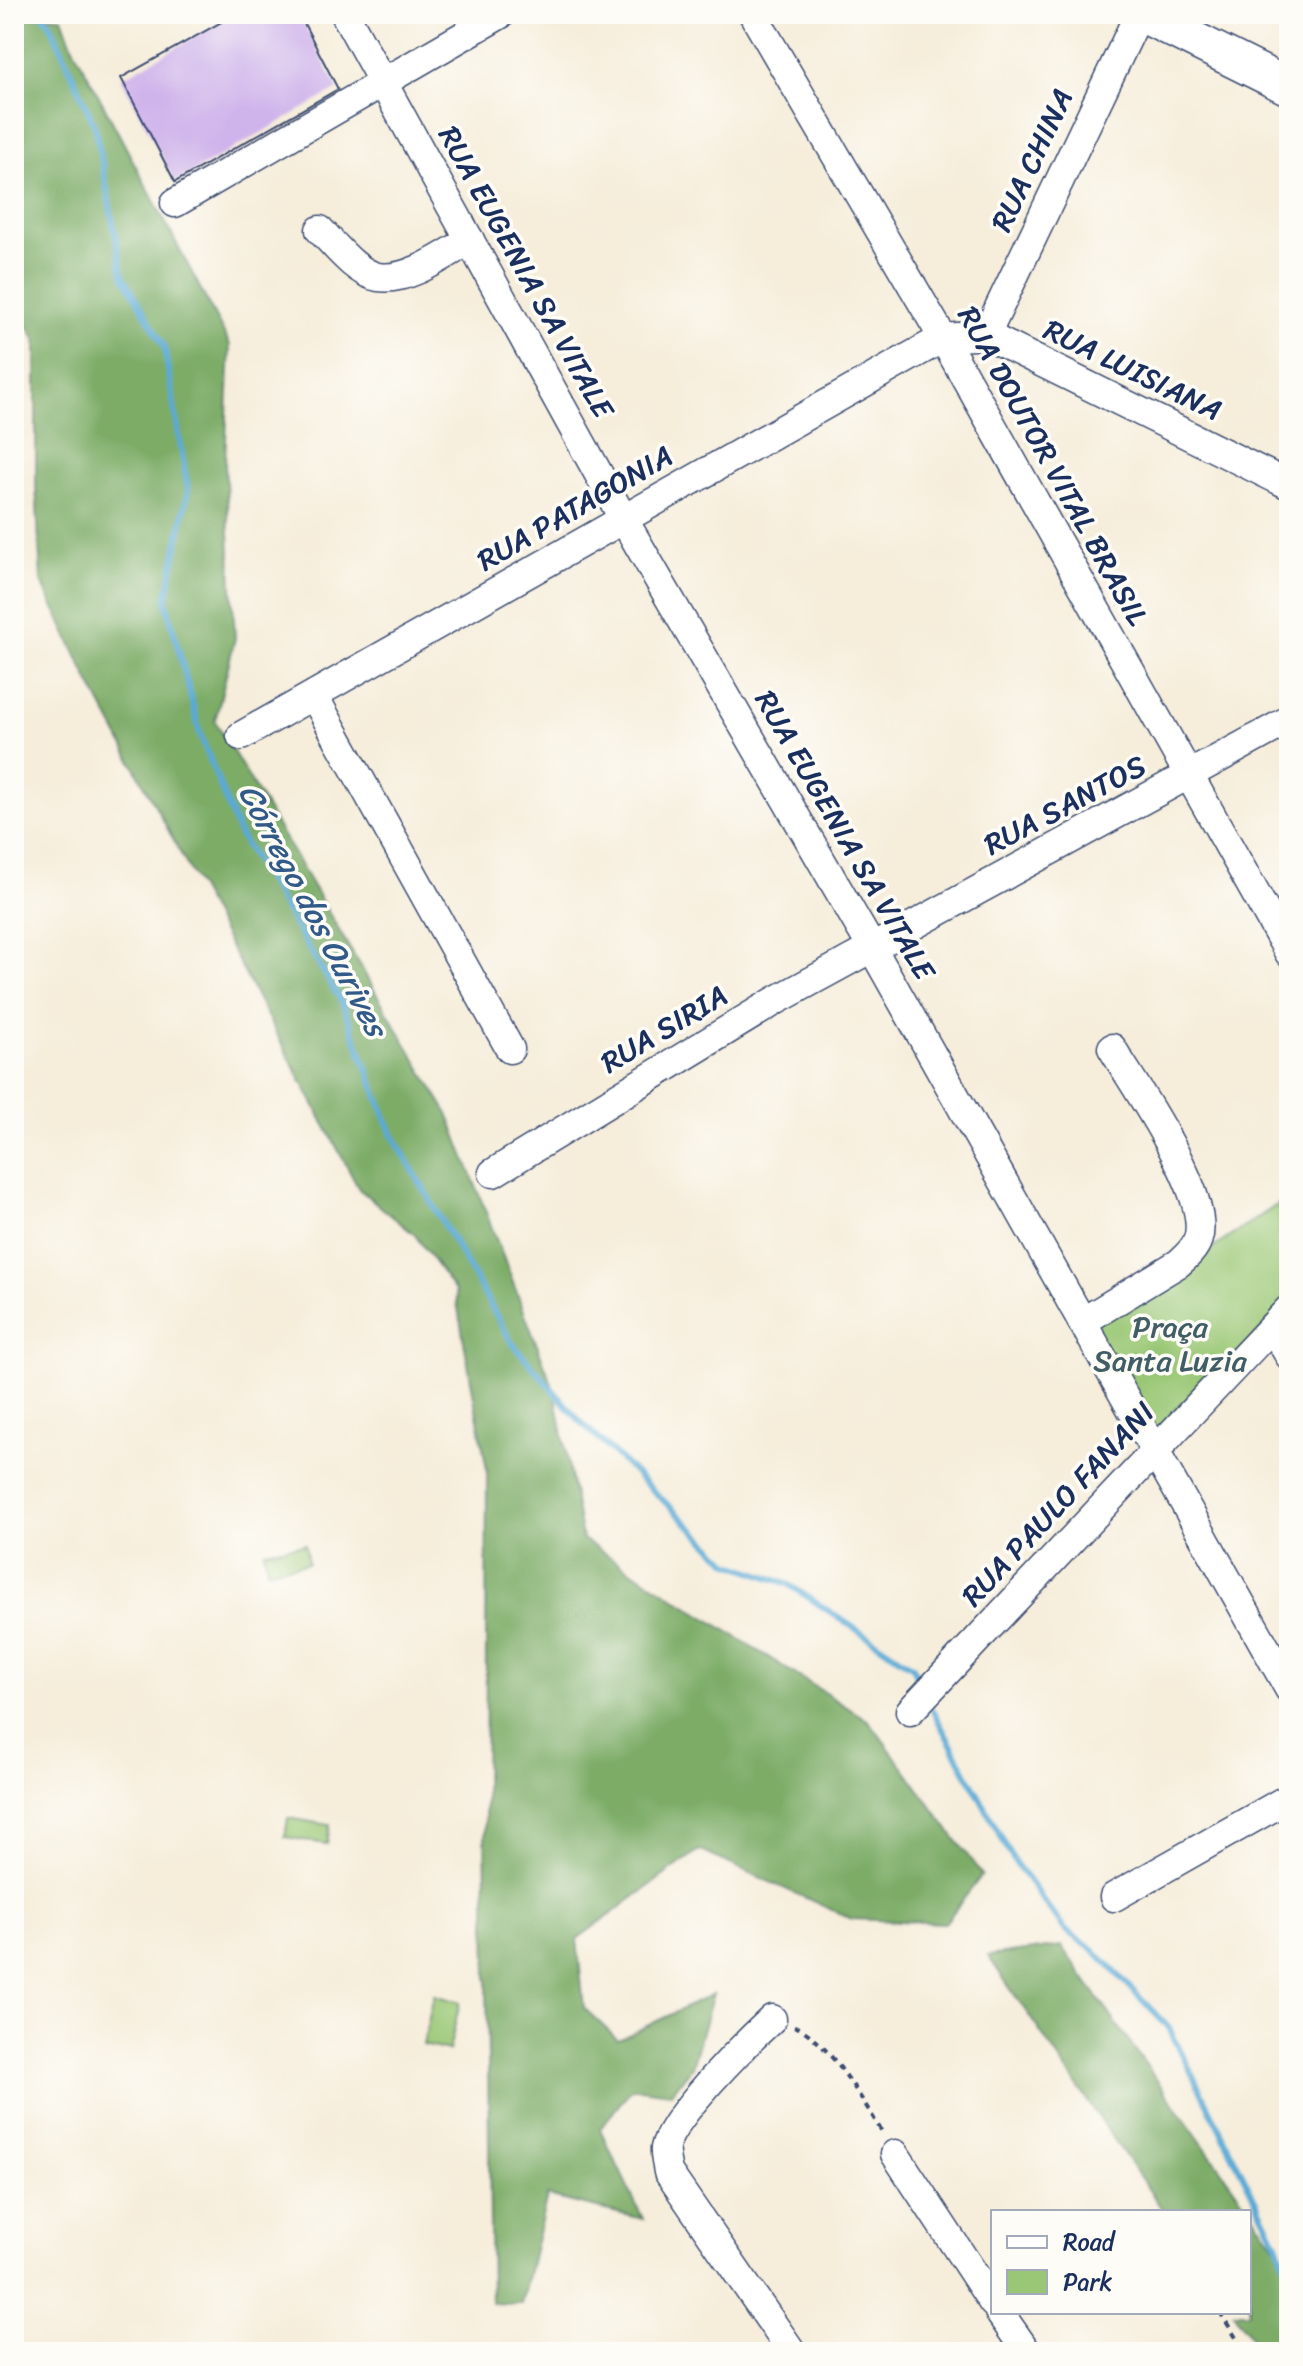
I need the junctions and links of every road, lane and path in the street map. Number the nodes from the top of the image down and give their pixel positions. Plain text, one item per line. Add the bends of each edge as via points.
1 (345, 14) edge
2 (501, 14) edge
3 (753, 14) edge
4 (1141, 14) edge
5 (1194, 14) edge
6 (1289, 61) edge
7 (384, 83) junction
8 (1289, 87) edge
9 (175, 203) dead end
10 (320, 230) dead end
11 (470, 240) junction
12 (986, 335) junction
13 (943, 338) junction
14 (1289, 485) edge
15 (624, 520) junction
16 (314, 696) junction
17 (1289, 720) edge
18 (241, 736) dead end
19 (1187, 777) junction
20 (872, 948) junction
21 (1289, 953) edge
22 (1112, 1048) dead end
23 (510, 1049) dead end
24 (493, 1173) dead end
25 (1281, 1318) edge
26 (1082, 1322) junction
27 (1289, 1355) edge
28 (1155, 1450) junction
29 (1289, 1689) edge
30 (910, 1711) dead end
31 (1289, 1798) edge
32 (1114, 1897) dead end
33 (772, 2019) joint
34 (895, 2154) joint
35 (991, 2300) edge
36 (1000, 2314) edge
37 (1221, 2314) edge
38 (792, 2352) edge
39 (1027, 2352) edge
40 (1245, 2352) edge

1 - 7 street, RUA EUGENIA SA VITALE
2 - 7 street
3 - 13 street, RUA DOUTOR VITAL BRASIL
4 - 8 main road
4 - 12 street, RUA CHINA
5 - 6 main road
7 - 9 street
7 - 11 street, RUA EUGENIA SA VITALE
10 - 11 street via 348,259 378,277 404,273
11 - 15 street, RUA EUGENIA SA VITALE
12 - 13 street
12 - 14 street, RUA LUISIANA
13 - 15 street, RUA PATAGONIA
13 - 19 street, RUA DOUTOR VITAL BRASIL
15 - 16 street, RUA PATAGONIA
15 - 20 street, RUA EUGENIA SA VITALE
16 - 18 street, RUA PATAGONIA
16 - 23 street
17 - 19 street, RUA SANTOS
19 - 20 street, RUA SANTOS
19 - 21 street, RUA DOUTOR VITAL BRASIL
20 - 24 street, RUA SIRIA
20 - 26 street, RUA EUGENIA SA VITALE
22 - 26 street via 1190,1181 1201,1221 1193,1251 1179,1263
25 - 27 street
25 - 28 street, RUA PAULO FANANI
26 - 28 street, RUA EUGENIA SA VITALE
28 - 29 street, RUA EUGENIA SA VITALE
28 - 30 street, RUA PAULO FANANI
31 - 32 street
33 - 34 path via 800,2027 821,2047 855,2088
33 - 38 street via 673,2128 664,2148 668,2172
34 - 35 street
36 - 39 street
37 - 40 path

